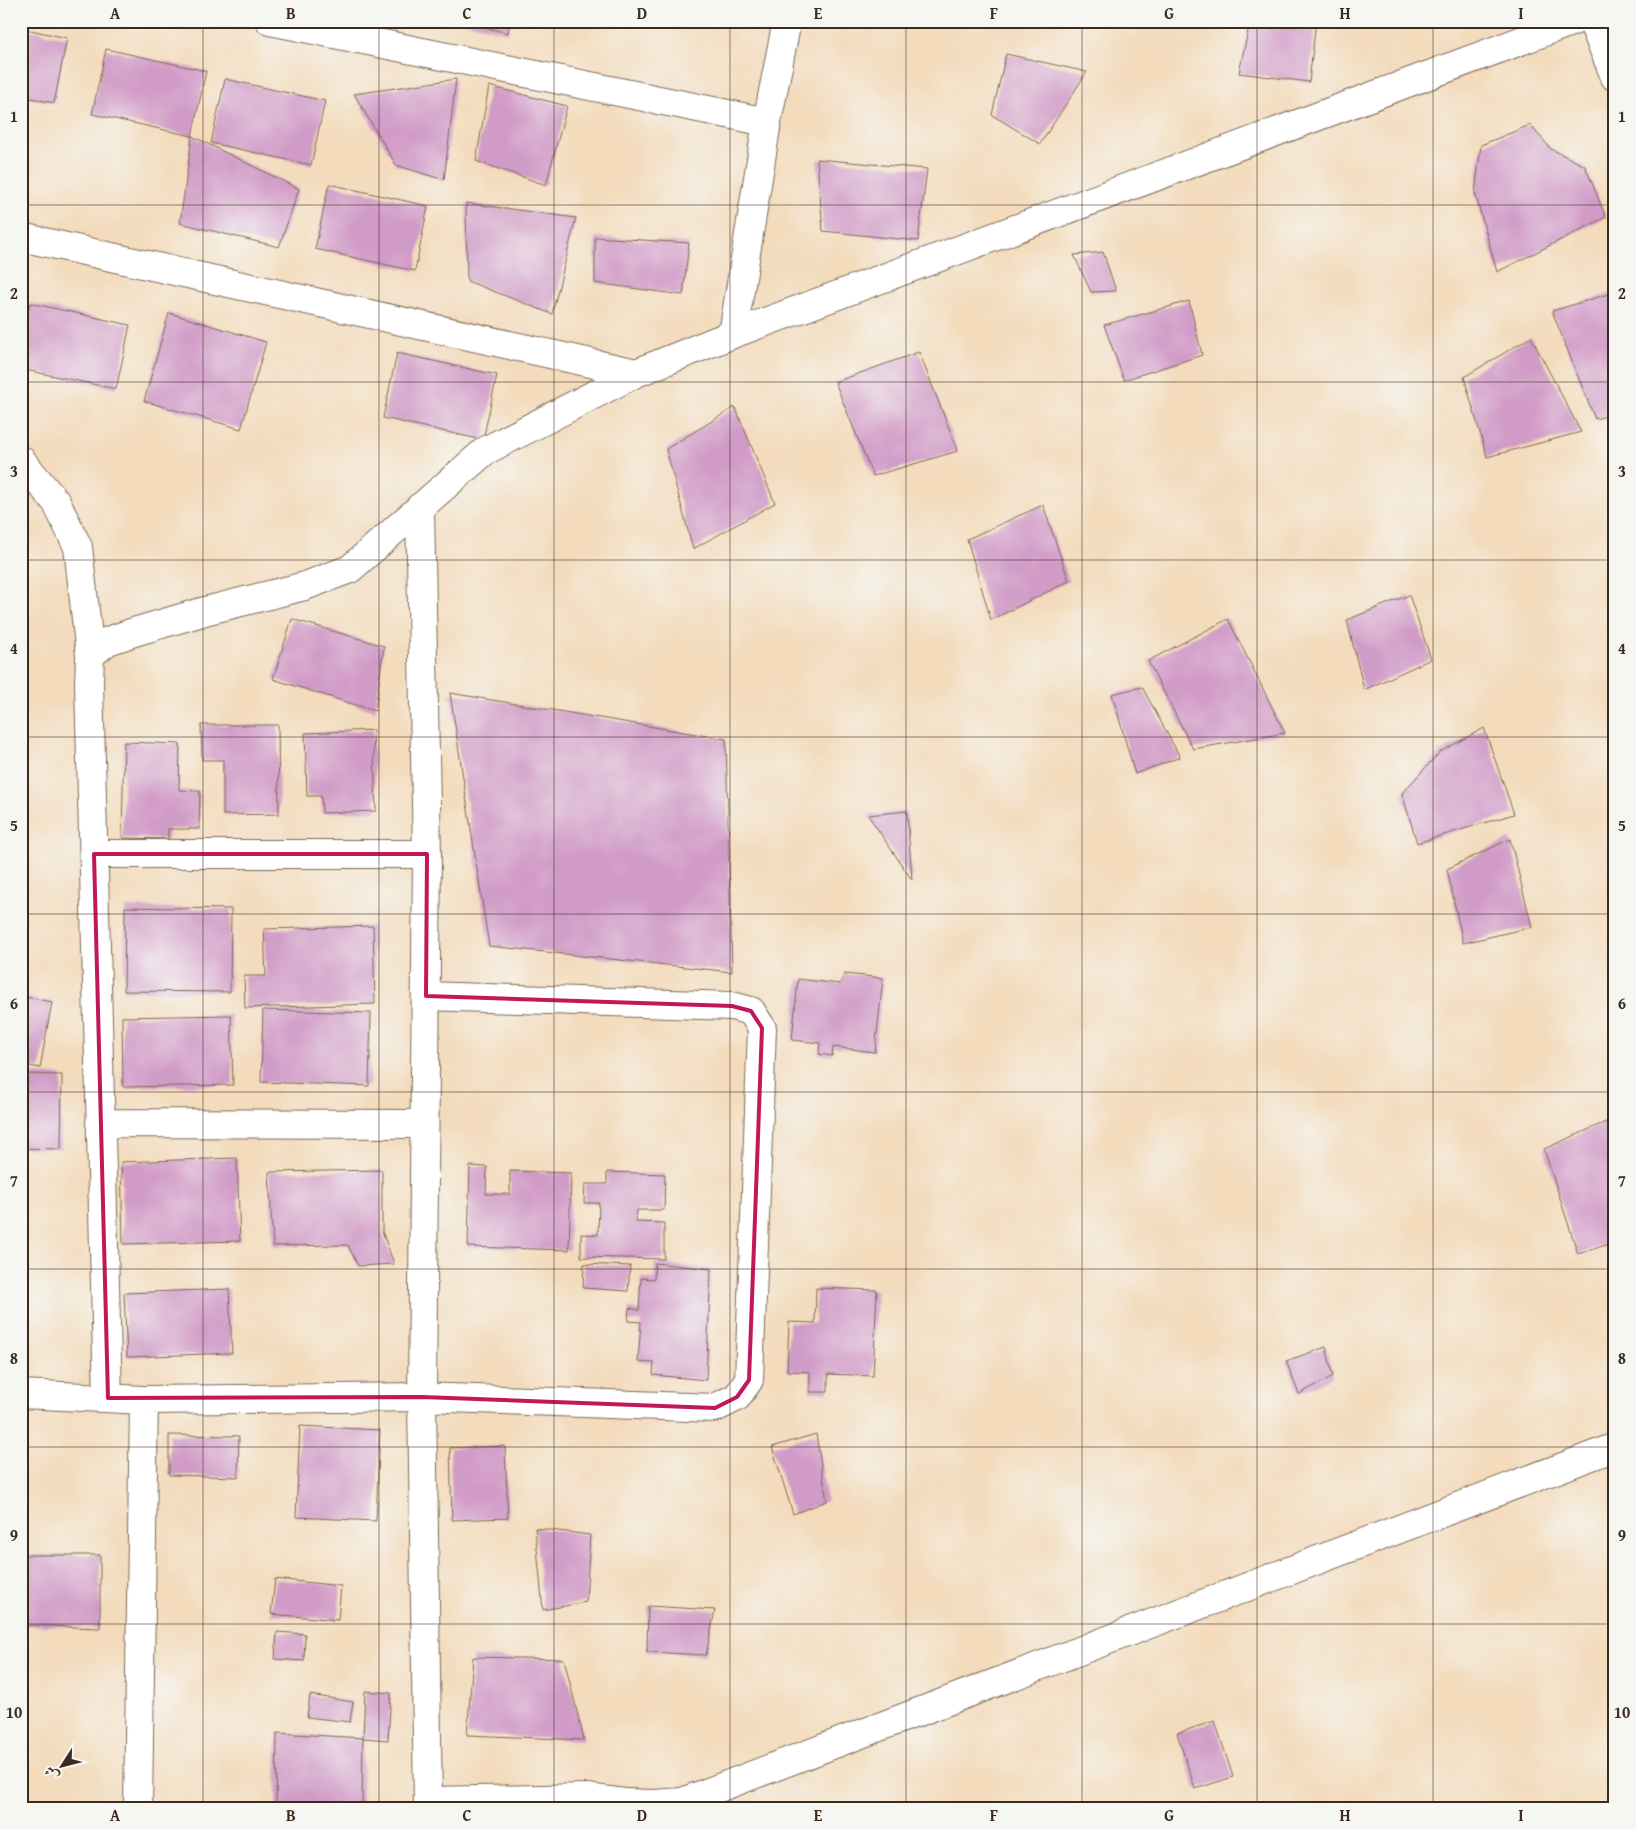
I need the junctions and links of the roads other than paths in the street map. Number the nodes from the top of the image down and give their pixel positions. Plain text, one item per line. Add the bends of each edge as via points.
1 (270, 21) edge
2 (787, 21) edge
3 (1574, 21) edge
4 (1592, 21) edge
5 (1615, 77) edge
6 (767, 122) junction
7 (21, 237) edge
8 (734, 334) junction
9 (636, 373) junction
10 (21, 460) edge
11 (420, 507) junction
12 (90, 655) junction
13 (94, 854) junction
14 (427, 854) junction
15 (426, 996) junction
16 (100, 1123) junction
17 (424, 1124) junction
18 (21, 1394) edge
19 (422, 1397) junction
20 (108, 1398) junction
21 (144, 1400) junction
22 (1615, 1447) edge
23 (428, 1804) edge
24 (138, 1808) edge

1 - 6 street
2 - 6 street
3 - 8 street
4 - 5 street
6 - 8 street
7 - 9 street
8 - 9 street
9 - 11 street via 485,450
10 - 12 street via 56,502 78,547
11 - 12 street via 350,569 305,586 134,632 108,641
11 - 14 street
12 - 13 street
13 - 14 street
13 - 16 street
14 - 15 street
15 - 17 street
15 - 19 street via 732,1006 751,1011 762,1028 749,1380 737,1396 715,1408
16 - 17 street
16 - 20 street
17 - 19 street
18 - 20 street
19 - 21 street
19 - 23 street
20 - 21 street
21 - 24 street
22 - 23 street via 682,1802 635,1804 589,1798

